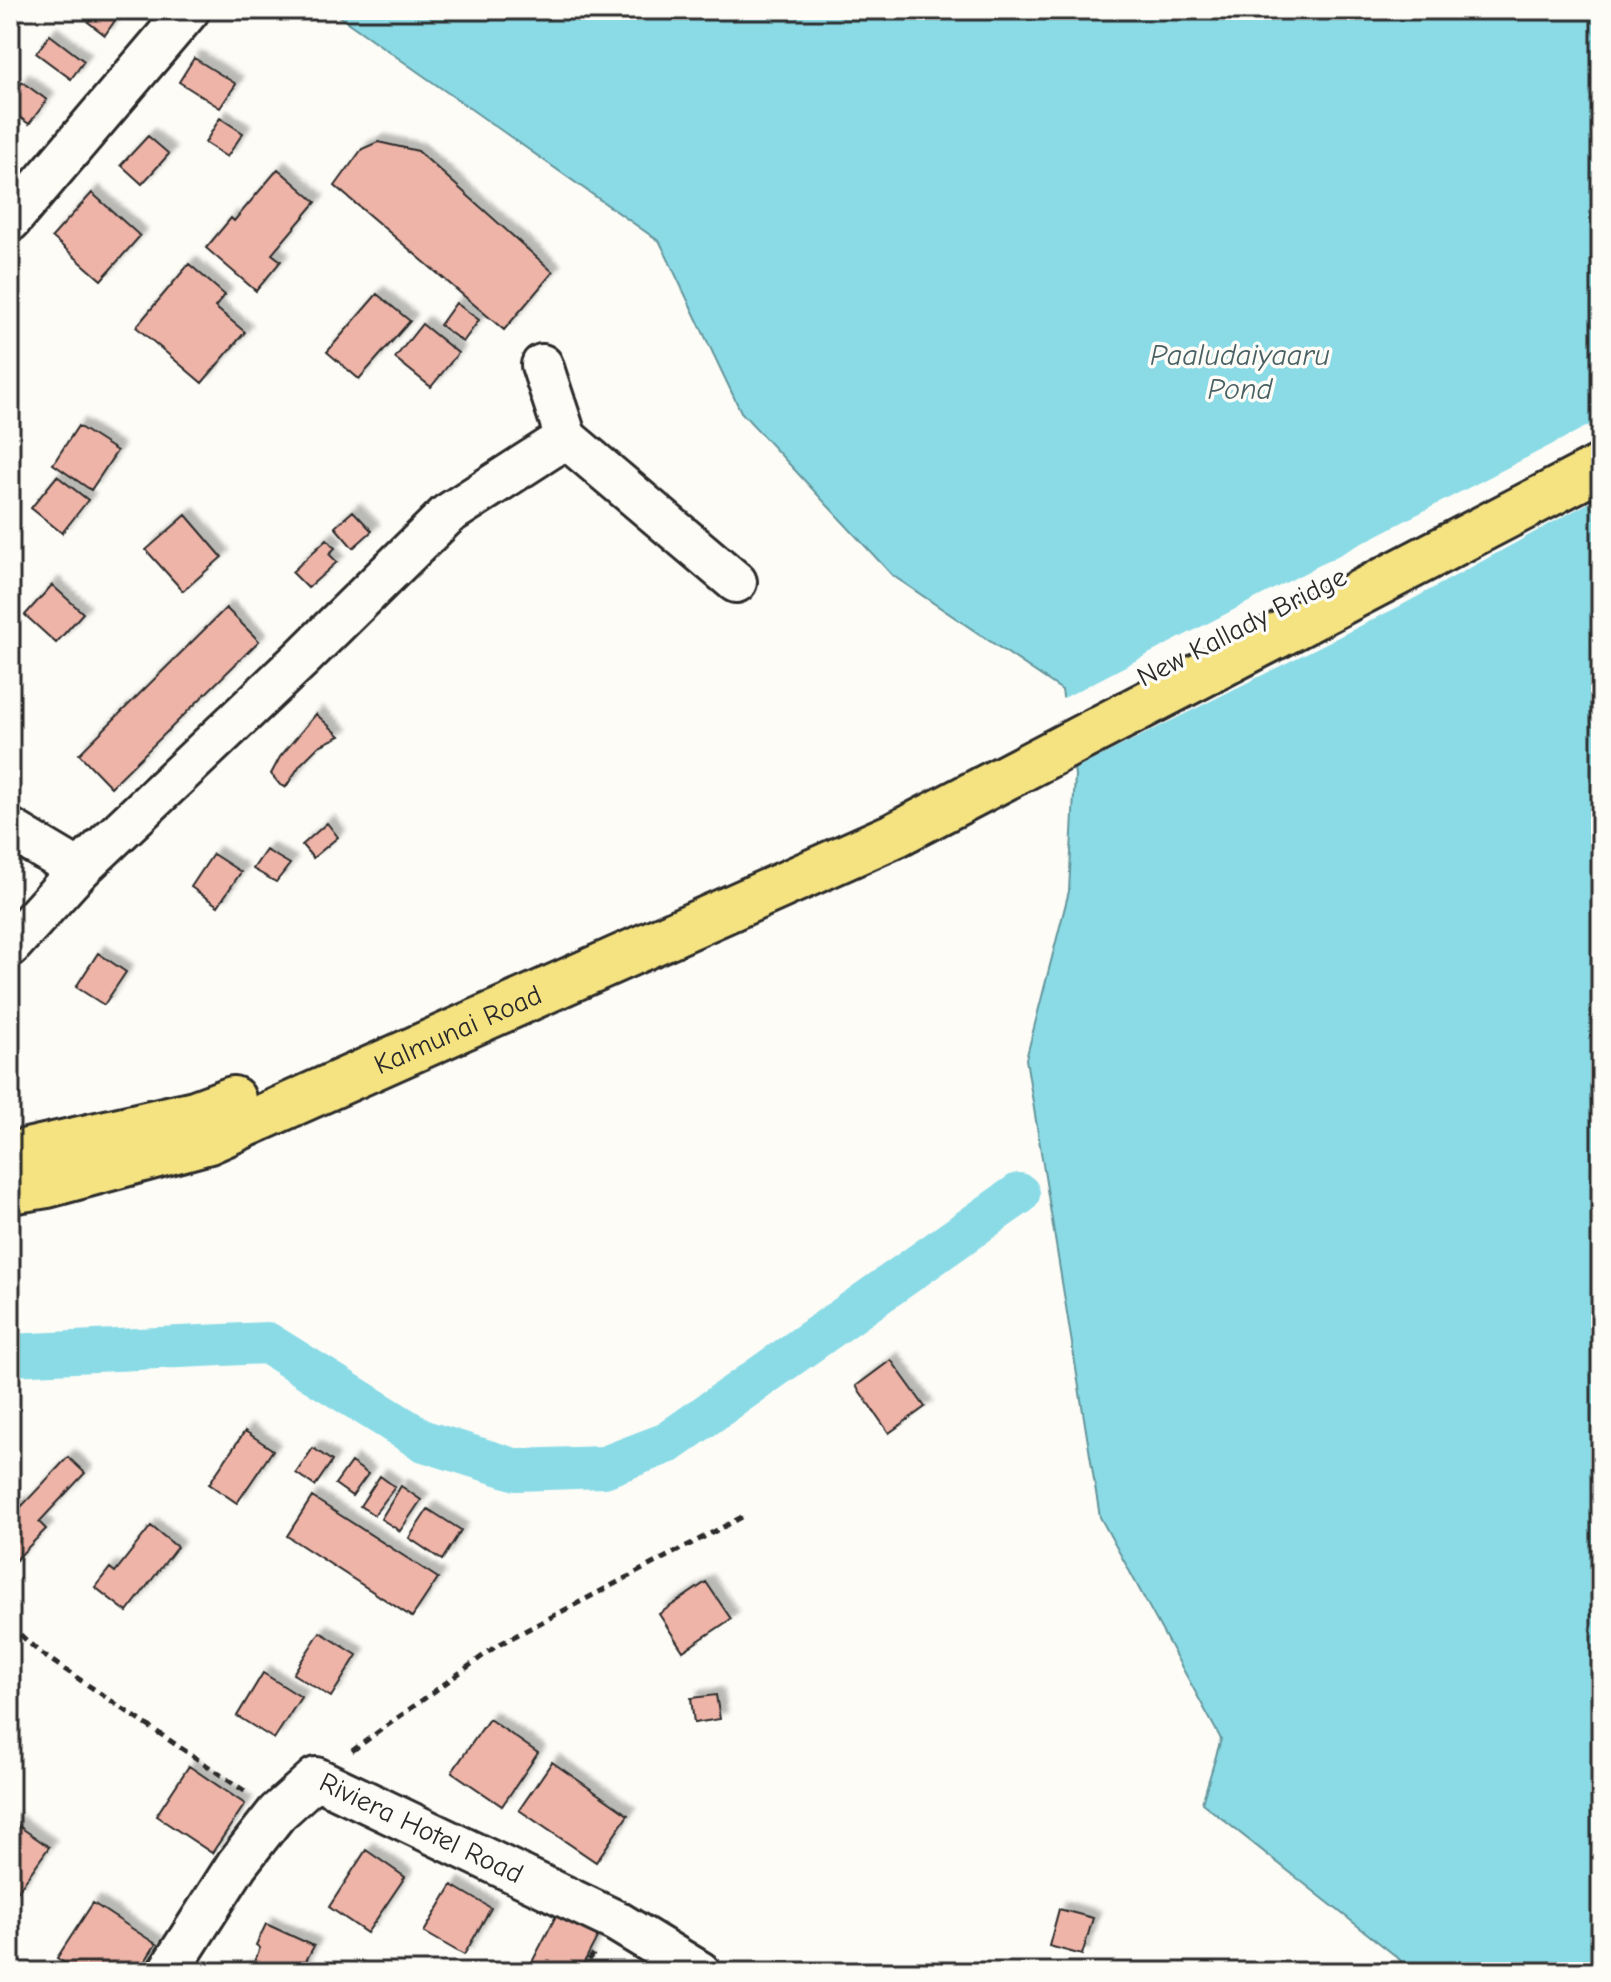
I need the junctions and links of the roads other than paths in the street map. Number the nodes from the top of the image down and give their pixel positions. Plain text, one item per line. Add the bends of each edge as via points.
1 (189, 10) edge
2 (10, 221) edge
3 (542, 365) dead end
4 (566, 438) junction
5 (1601, 442) edge
6 (1601, 467) edge
7 (736, 582) dead end
8 (889, 824) junction
9 (10, 829) edge
10 (79, 870) junction
11 (10, 946) edge
12 (10, 1155) edge
13 (10, 1191) edge
14 (168, 1972) edge
15 (700, 1972) edge

1 - 2 street
3 - 4 street
4 - 7 street
4 - 10 street via 448,514
5 - 8 highway, New Kallady Bridge
6 - 8 highway, New Kallady Bridge
8 - 12 highway, Kalmunai Road via 312,1069 195,1113
8 - 13 highway, Kalmunai Road via 209,1141
9 - 10 street
10 - 11 street
14 - 15 street, Riviera Hotel Road via 237,1864 277,1813 316,1778 616,1921

